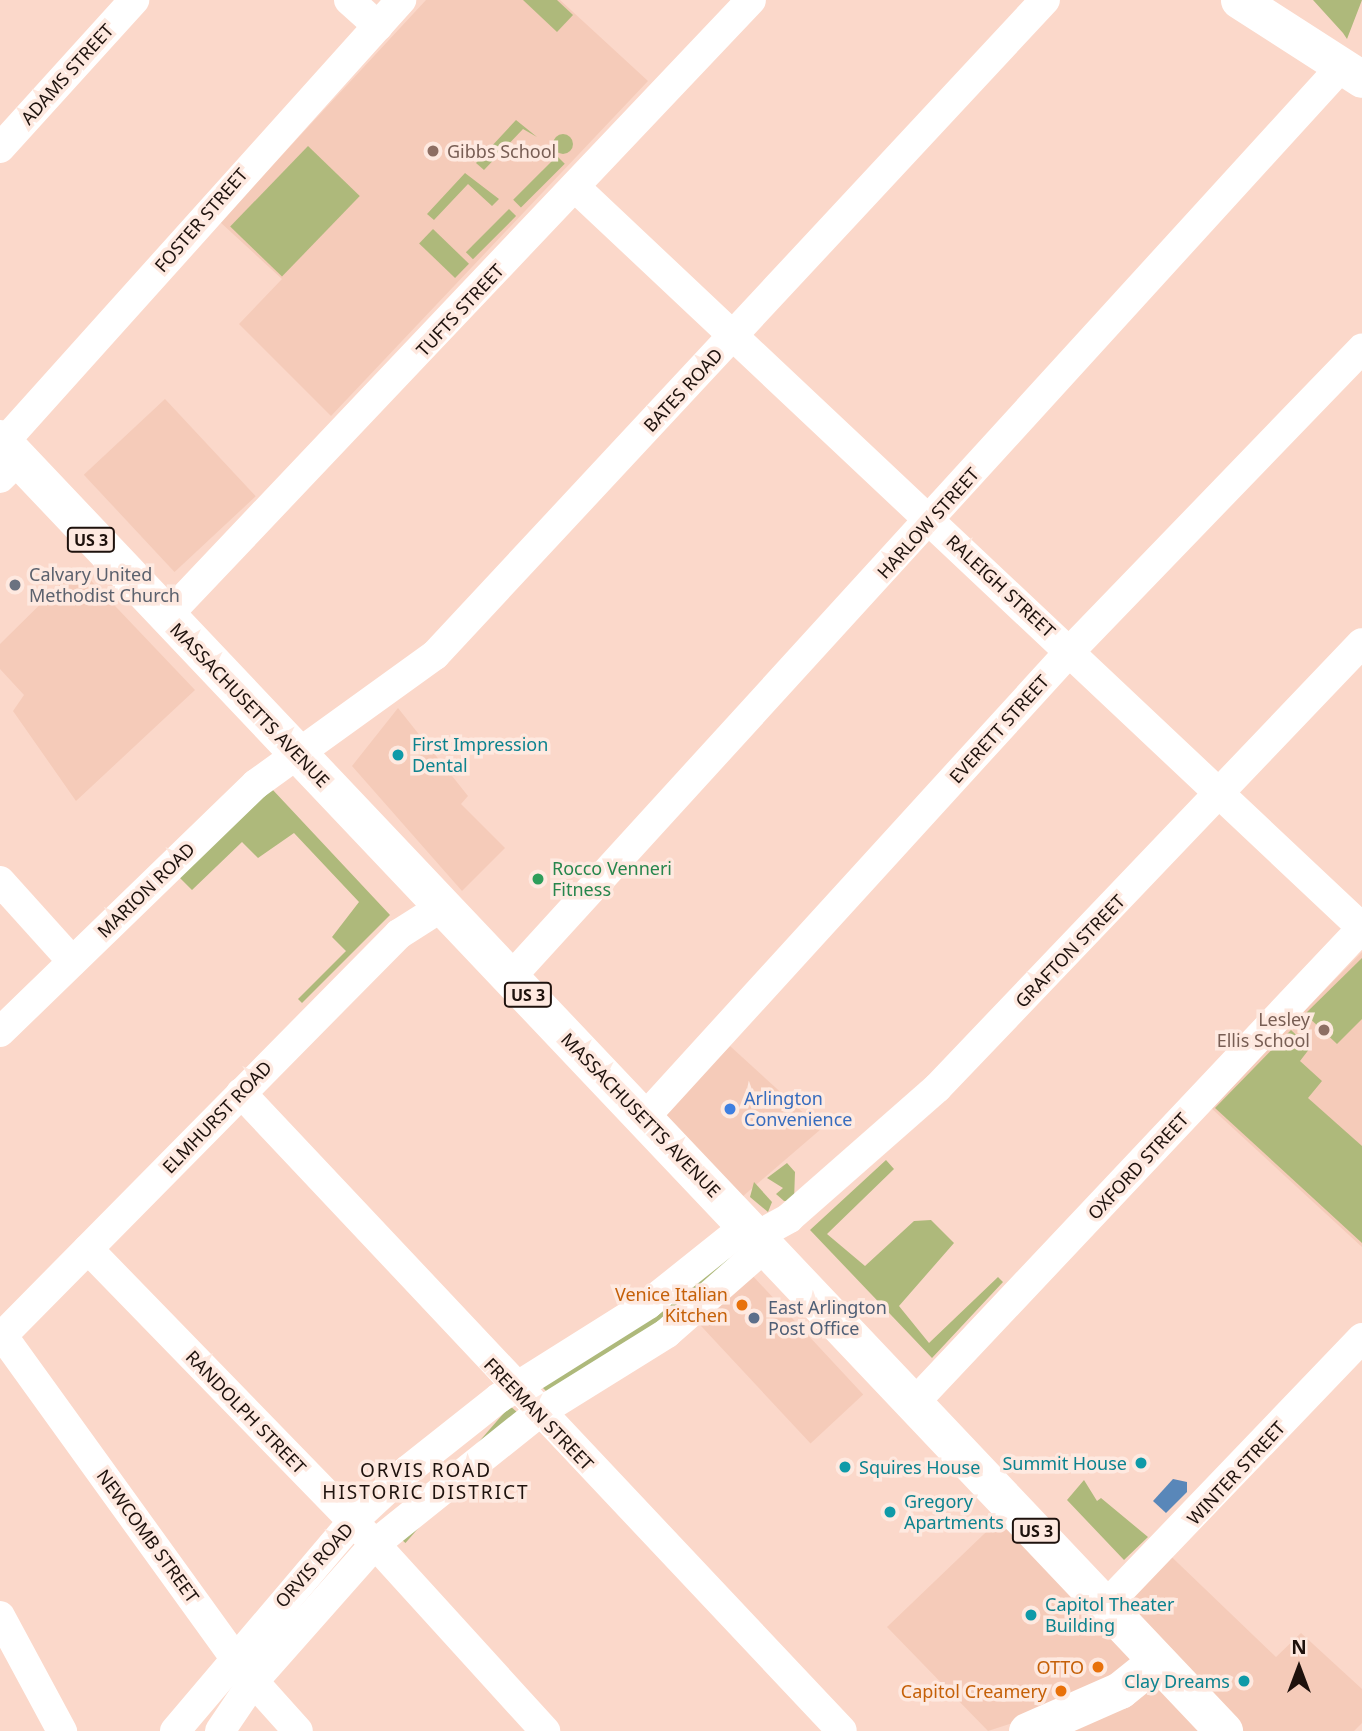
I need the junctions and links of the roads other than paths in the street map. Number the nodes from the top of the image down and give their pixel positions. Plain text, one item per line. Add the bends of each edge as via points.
1 (134, 0) edge
2 (349, 0) edge
3 (401, 0) edge
4 (751, 0) edge
5 (1045, 0) edge
6 (1239, 0) edge
7 (1284, 0) edge
8 (378, 26) junction
9 (1352, 72) edge
10 (0, 148) edge
11 (576, 188) junction
12 (733, 337) junction
13 (1362, 349) edge
14 (5, 455) edge
15 (930, 521) junction
16 (166, 617) junction
17 (1362, 643) edge
18 (1071, 650) junction
19 (298, 755) junction
20 (1220, 793) junction
21 (0, 881) edge
22 (443, 906) junction
23 (1362, 928) edge
24 (72, 961) junction
25 (511, 977) junction
26 (0, 1032) edge
27 (240, 1093) junction
28 (644, 1118) junction
29 (757, 1236) junction
30 (88, 1249) junction
31 (1, 1337) edge
32 (1362, 1338) edge
33 (516, 1389) junction
34 (914, 1404) junction
35 (537, 1414) junction
36 (352, 1522) junction
37 (375, 1544) junction
38 (1106, 1605) junction
39 (0, 1616) edge
40 (234, 1655) junction
41 (1156, 1661) junction
42 (253, 1682) junction
43 (62, 1731) edge
44 (175, 1731) edge
45 (220, 1731) edge
46 (298, 1731) edge
47 (545, 1731) edge
48 (842, 1731) edge
49 (1027, 1731) edge
50 (1224, 1731) edge

1 - 10 street, ADAMS STREET
2 - 8 street
3 - 8 street, FOSTER STREET
4 - 11 street, TUFTS STREET
5 - 12 street, BATES ROAD
6 - 9 main road
7 - 9 main road
8 - 14 street, FOSTER STREET
9 - 15 street, HARLOW STREET
11 - 12 street, RALEIGH STREET
11 - 16 street, TUFTS STREET
12 - 15 street, RALEIGH STREET
12 - 19 street, BATES ROAD via 435,655
13 - 18 street, EVERETT STREET
14 - 16 highway, MASSACHUSETTS AVENUE / US 3
15 - 18 street, RALEIGH STREET
15 - 25 street, HARLOW STREET
16 - 19 highway, MASSACHUSETTS AVENUE / US 3
17 - 20 street, GRAFTON STREET
18 - 20 street, RALEIGH STREET
18 - 28 street, EVERETT STREET
19 - 22 highway, MASSACHUSETTS AVENUE / US 3
19 - 24 street, MARION ROAD via 256,784
20 - 23 street, RALEIGH STREET
20 - 29 street, GRAFTON STREET via 937,1087 789,1218
21 - 24 street
22 - 25 highway, MASSACHUSETTS AVENUE / US 3
22 - 27 street, ELMHURST ROAD via 399,934
23 - 34 street, OXFORD STREET
24 - 26 street, MARION ROAD
25 - 28 highway, MASSACHUSETTS AVENUE / US 3
27 - 30 street, ELMHURST ROAD
27 - 33 street, FREEMAN STREET
28 - 29 highway, MASSACHUSETTS AVENUE / US 3
29 - 33 street, ORVIS ROAD
29 - 34 highway, MASSACHUSETTS AVENUE / US 3
29 - 35 street, ORVIS ROAD via 667,1333
30 - 31 street, ELMHURST ROAD
30 - 36 street, RANDOLPH STREET
31 - 40 street, NEWCOMB STREET
32 - 38 street, WINTER STREET
33 - 35 street, FREEMAN STREET
33 - 36 street, ORVIS ROAD
34 - 38 highway, MASSACHUSETTS AVENUE / US 3
35 - 37 street, ORVIS ROAD
35 - 48 street, FREEMAN STREET
36 - 37 street, RANDOLPH STREET
36 - 40 street, ORVIS ROAD
37 - 42 street, ORVIS ROAD
37 - 47 street, RANDOLPH STREET
38 - 41 highway, MASSACHUSETTS AVENUE / US 3
39 - 43 street
40 - 42 street, NEWCOMB STREET
40 - 44 street, ORVIS ROAD
41 - 49 main road via 1120,1690
41 - 50 highway, MASSACHUSETTS AVENUE / US 3
42 - 45 street, ORVIS ROAD
42 - 46 street, NEWCOMB STREET

